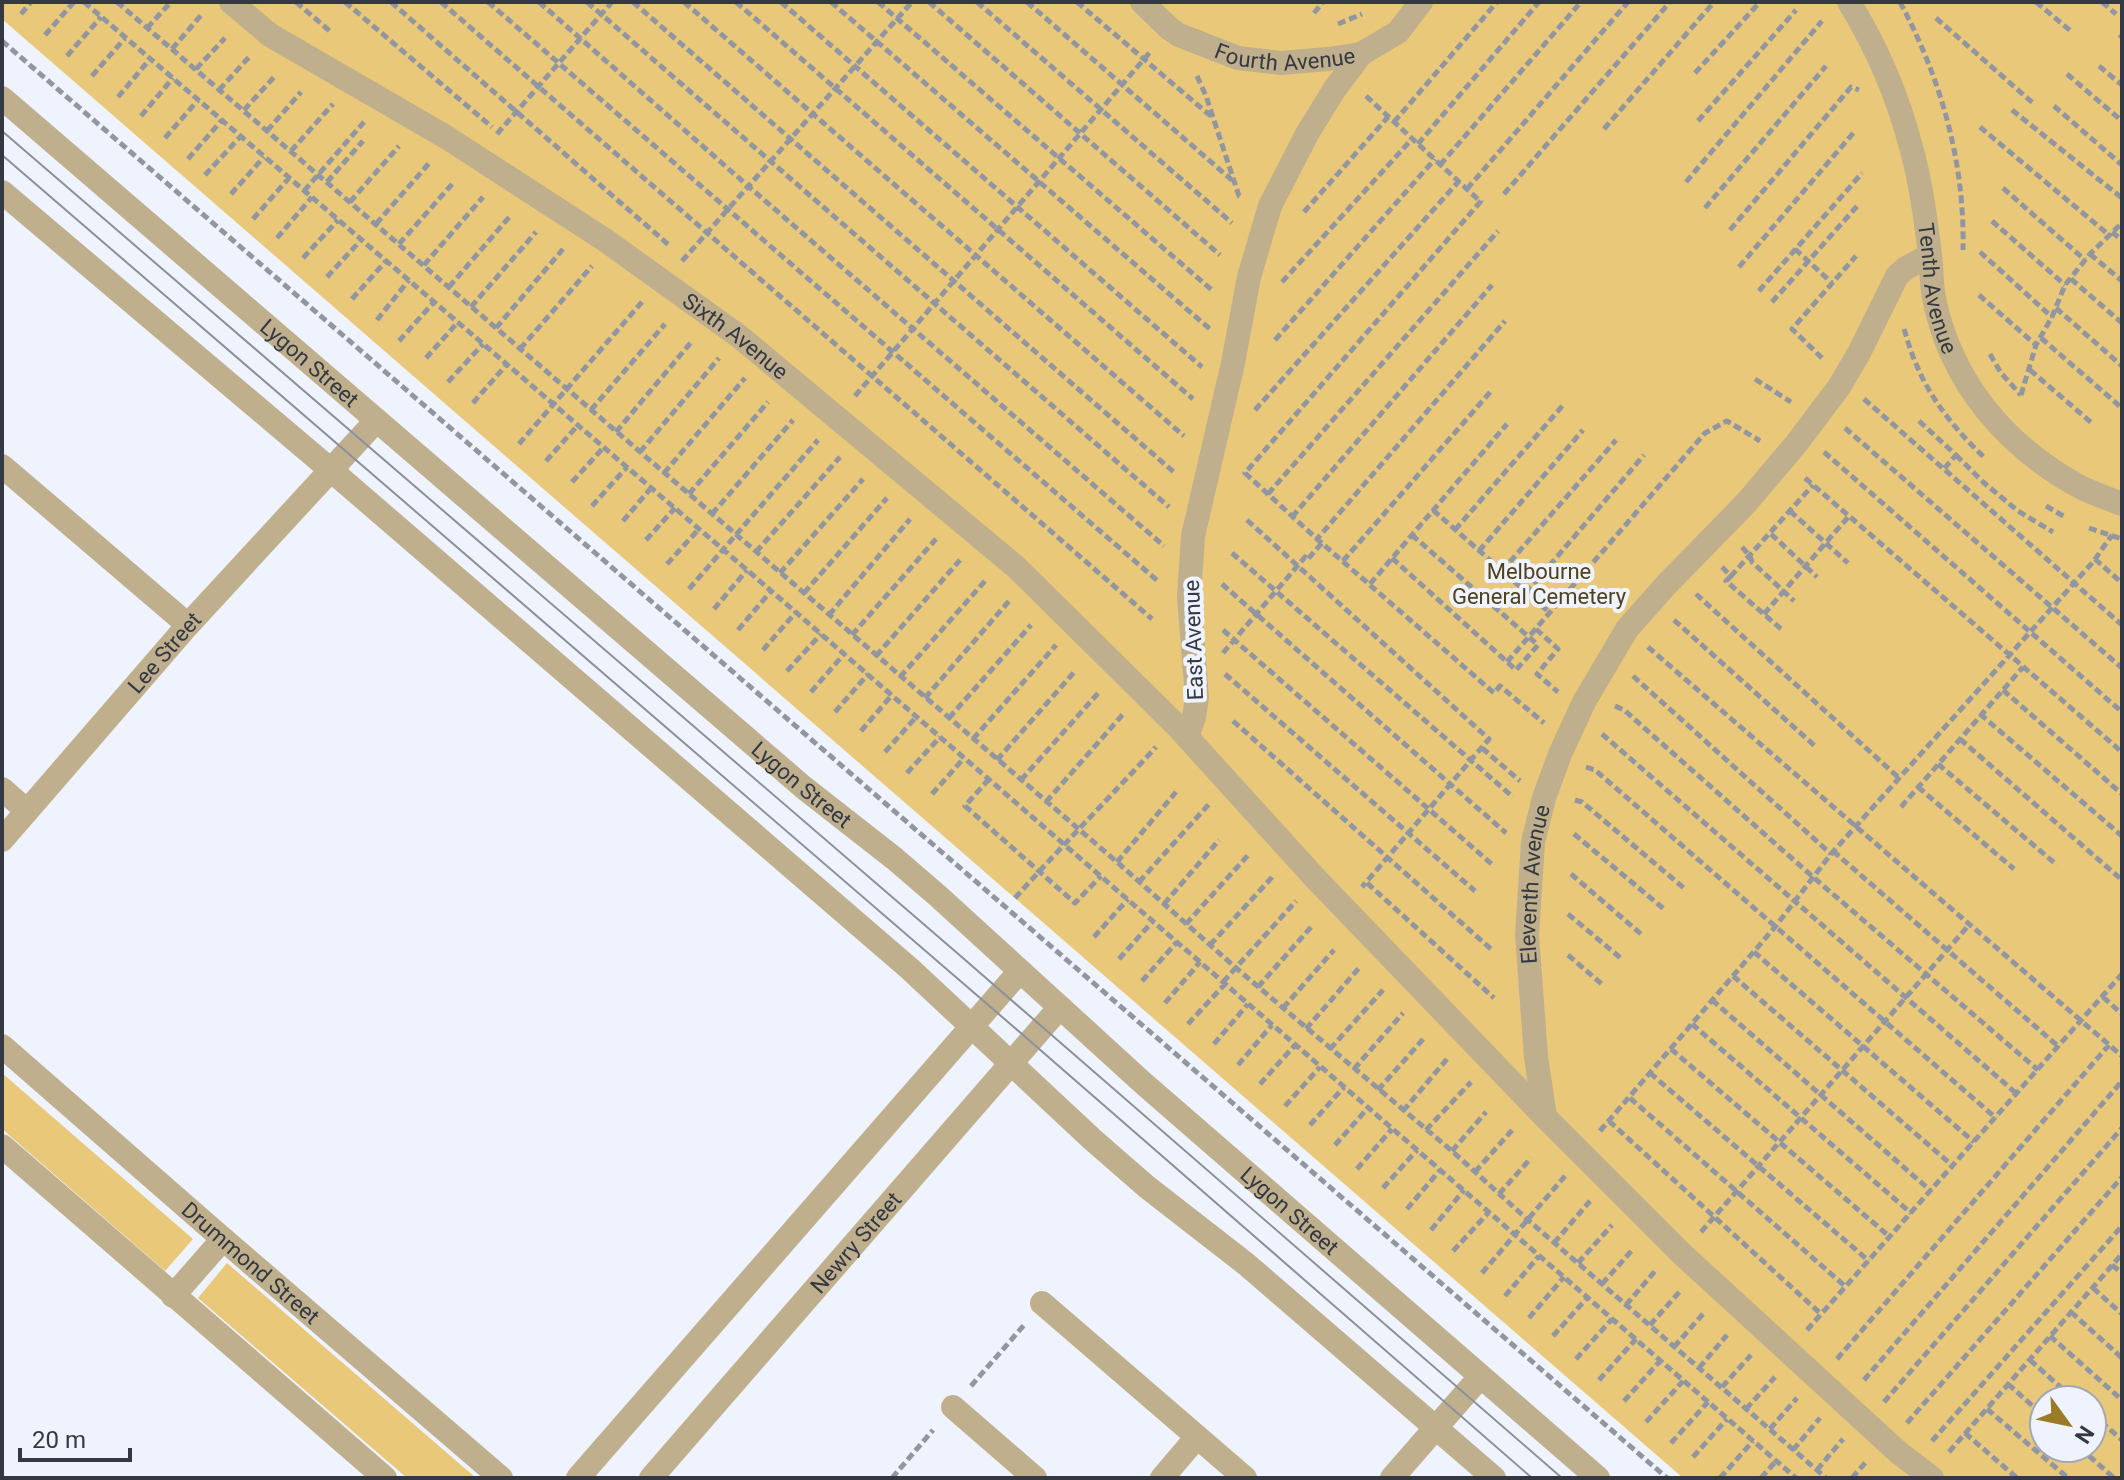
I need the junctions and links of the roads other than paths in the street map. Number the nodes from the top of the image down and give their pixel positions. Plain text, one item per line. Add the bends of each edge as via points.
1 (231, 2) edge
2 (1142, 2) edge
3 (1421, 2) edge
4 (1849, 2) edge
5 (1361, 54) junction
6 (2, 98) edge
7 (2, 192) edge
8 (1930, 255) junction
9 (376, 421) junction
10 (2, 466) edge
11 (332, 471) junction
12 (2122, 504) edge
13 (188, 625) junction
14 (1182, 731) junction
15 (2, 789) edge
16 (27, 811) junction
17 (2, 840) edge
18 (1020, 971) junction
19 (1060, 1007) junction
20 (972, 1026) junction
21 (2, 1046) edge
22 (1011, 1063) junction
23 (1545, 1117) junction
24 (2, 1146) edge
25 (223, 1239) junction
26 (173, 1296) junction
27 (1042, 1303) dead end
28 (1480, 1377) junction
29 (953, 1407) dead end
30 (1436, 1428) junction
31 (1197, 1437) junction
32 (385, 1478) edge
33 (501, 1478) edge
34 (578, 1478) edge
35 (651, 1478) edge
36 (1035, 1478) edge
37 (1162, 1478) edge
38 (1245, 1478) edge
39 (1392, 1478) edge
40 (1494, 1478) edge
41 (1598, 1478) edge
42 (1932, 1478) edge

1 - 14 street, Sixth Avenue via 270,35 479,158 605,240 655,289 740,337 1016,567
2 - 5 street, Fourth Avenue via 1174,32 1238,58 1281,63
3 - 5 street, Fourth Avenue via 1398,32
4 - 8 street, Tenth Avenue via 1872,43 1911,146
5 - 14 street, East Avenue via 1307,134 1270,206 1249,277 1194,529 1189,596 1197,698 1194,717
6 - 9 street, Lygon Street
7 - 11 street
8 - 12 street, Tenth Avenue via 1941,330 1980,404 2047,466
8 - 23 street, Eleventh Avenue via 1897,276 1825,424 1796,444 1627,629 1560,754 1533,842 1527,935
9 - 11 street, Lee Street
9 - 18 street, Lygon Street
10 - 13 street
11 - 13 street, Lee Street
11 - 20 street
13 - 16 street, Lee Street
14 - 23 street
15 - 16 street
16 - 17 street, Lee Street
18 - 19 street, Lygon Street
18 - 20 street
19 - 22 street, Newry Street
19 - 28 street, Lygon Street
20 - 22 street
20 - 34 street
21 - 25 street, Drummond Street
22 - 30 street via 1136,1177
22 - 35 street, Newry Street
23 - 42 street via 1591,1144 1606,1177 1682,1254
24 - 26 street
25 - 26 street
25 - 33 street, Drummond Street
26 - 32 street
27 - 31 street
28 - 30 street
28 - 41 street, Lygon Street
29 - 36 street
30 - 39 street
30 - 40 street
31 - 37 street
31 - 38 street

